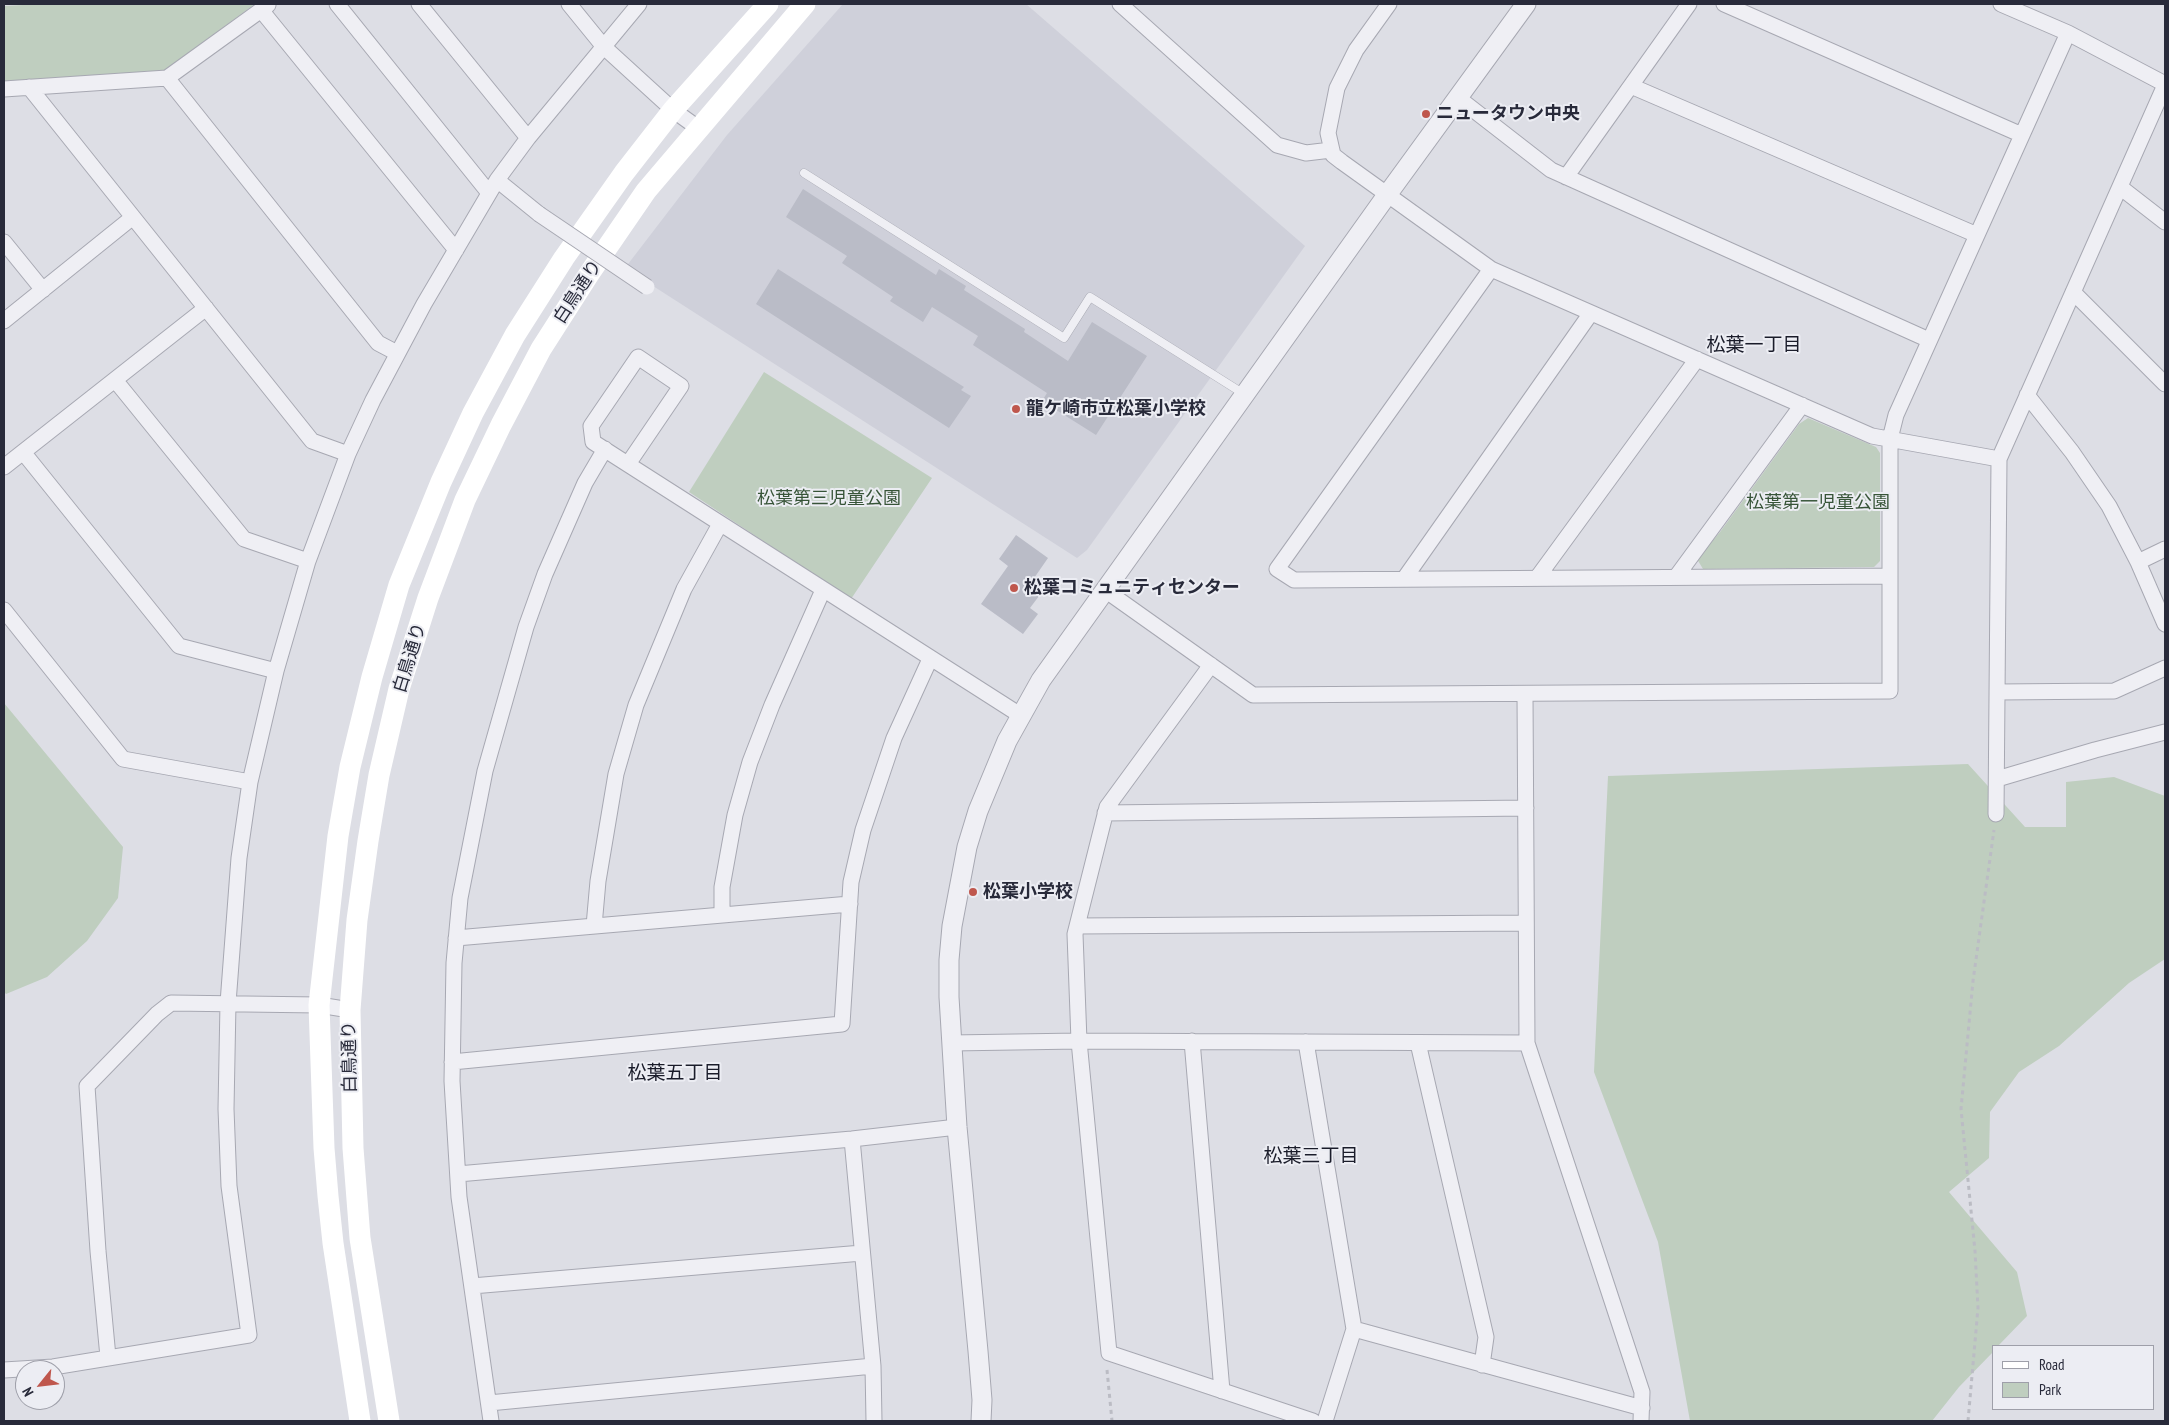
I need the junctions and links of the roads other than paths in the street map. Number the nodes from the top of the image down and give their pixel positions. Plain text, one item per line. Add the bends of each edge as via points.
1 (337, 4) edge
2 (419, 4) edge
3 (569, 4) edge
4 (639, 4) edge
5 (768, 4) edge
6 (805, 4) edge
7 (1120, 4) edge
8 (1389, 4) edge
9 (1526, 4) edge
10 (1689, 4) edge
11 (1724, 4) edge
12 (2001, 4) edge
13 (265, 7) edge
14 (2068, 33) junction
15 (604, 47) junction
16 (166, 78) junction
17 (2165, 85) edge
18 (1631, 86) junction
19 (29, 87) junction
20 (4, 89) edge
21 (1457, 97) junction
22 (674, 110) junction
23 (698, 128) junction
24 (2022, 135) junction
25 (528, 138) junction
26 (1331, 150) junction
27 (804, 172) dead end
28 (1566, 177) junction
29 (493, 186) junction
30 (2120, 188) junction
31 (1387, 195) junction
32 (133, 218) junction
33 (2165, 222) edge
34 (1977, 235) junction
35 (4, 242) edge
36 (456, 250) junction
37 (1491, 269) junction
38 (647, 287) dead end
39 (43, 290) junction
40 (2073, 292) junction
41 (206, 308) junction
42 (1591, 313) junction
43 (4, 321) edge
44 (1930, 340) junction
45 (397, 354) junction
46 (1697, 359) junction
47 (115, 380) junction
48 (2165, 384) edge
49 (1245, 395) junction
50 (2027, 395) junction
51 (1802, 405) junction
52 (1890, 439) junction
53 (605, 450) junction
54 (24, 452) junction
55 (348, 454) junction
56 (1999, 459) junction
57 (628, 464) junction
58 (4, 467) edge
59 (720, 524) junction
60 (2165, 549) edge
61 (308, 562) junction
62 (2138, 562) junction
63 (1890, 576) junction
64 (1676, 577) junction
65 (1537, 578) junction
66 (1404, 579) junction
67 (823, 590) junction
68 (1106, 590) junction
69 (4, 610) edge
70 (2165, 624) edge
71 (930, 659) junction
72 (1211, 665) junction
73 (2165, 668) edge
74 (276, 671) junction
75 (1998, 692) junction
76 (1525, 694) junction
77 (1020, 715) junction
78 (2165, 732) edge
79 (1997, 779) junction
80 (250, 782) junction
81 (1526, 808) junction
82 (1106, 814) junction
83 (1996, 814) road end
84 (850, 904) junction
85 (722, 915) junction
86 (1526, 923) junction
87 (594, 926) junction
88 (1077, 926) junction
89 (456, 938) junction
90 (228, 1003) junction
91 (319, 1004) junction
92 (350, 1010) junction
93 (1079, 1041) junction
94 (1192, 1042) junction
95 (1306, 1042) junction
96 (951, 1043) junction
97 (1418, 1043) junction
98 (1527, 1043) junction
99 (452, 1062) junction
100 (958, 1127) junction
101 (852, 1139) junction
102 (458, 1174) junction
103 (862, 1253) junction
104 (472, 1286) junction
105 (1354, 1329) junction
106 (108, 1357) junction
107 (1482, 1364) junction
108 (873, 1366) junction
109 (4, 1370) edge
110 (1222, 1391) junction
111 (489, 1403) junction
112 (1642, 1415) edge
113 (360, 1421) edge
114 (389, 1421) edge
115 (491, 1421) edge
116 (874, 1421) edge
117 (981, 1421) edge
118 (1313, 1421) edge
119 (1325, 1421) edge

1 - 29 street
2 - 25 street
3 - 15 street
4 - 15 street
5 - 22 main road, 白鳥通り
6 - 23 main road, 白鳥通り
7 - 26 street via 1277,145 1306,153
8 - 26 street via 1356,50 1337,88 1328,133
9 - 21 street
10 - 18 street
11 - 24 street
12 - 14 street
13 - 16 street
13 - 36 street
14 - 17 street
14 - 24 street
15 - 22 street
15 - 25 street
16 - 19 street
16 - 45 street via 378,343
17 - 30 street
18 - 28 street
18 - 34 street
19 - 20 street
19 - 32 street
21 - 28 street via 1551,170
21 - 31 street
22 - 23 street
22 - 91 main road, 白鳥通り via 624,173 515,335 473,413 402,576 350,767 338,836
23 - 92 main road, 白鳥通り via 646,191 541,349 465,500 428,598 400,688 379,775 357,920
24 - 34 street
25 - 29 street
26 - 31 street
27 - 49 lane via 1064,338 1090,297
28 - 44 street
29 - 36 street
29 - 38 street, bridge
30 - 33 street
30 - 40 street
31 - 37 street
31 - 49 street
32 - 39 street
32 - 41 street
34 - 44 street
35 - 39 street
36 - 45 street
37 - 42 street
37 - 66 street via 1277,569 1294,580
39 - 43 street
40 - 48 street
40 - 50 street
41 - 47 street
41 - 55 street via 312,441
42 - 46 street
42 - 66 street
44 - 52 street via 1896,416
45 - 55 street
46 - 51 street
46 - 65 street
47 - 54 street
47 - 61 street via 244,539
49 - 68 street
50 - 56 street
50 - 62 street via 2109,506
51 - 52 street via 1872,436
51 - 64 street
52 - 56 street
52 - 63 street
53 - 57 street
53 - 57 street via 593,442 591,426 638,357 681,386
53 - 89 street via 585,483 545,574 506,694 481,790 460,898
54 - 58 street
54 - 74 street via 179,646
55 - 61 street
56 - 75 street
57 - 59 street
59 - 67 street
59 - 87 street via 684,589 636,705 616,774
60 - 62 street
61 - 74 street
62 - 70 street
63 - 64 street
63 - 76 street via 1890,692
64 - 65 street
65 - 66 street
67 - 71 street
67 - 85 street via 750,762 733,824 722,887
68 - 72 street
68 - 77 street via 1041,680
69 - 80 street via 123,759
71 - 77 street
71 - 84 street via 883,768 851,882
72 - 76 street via 1253,695
72 - 82 street via 1107,807
73 - 75 street via 2114,691
74 - 80 street
75 - 79 street
76 - 81 street
77 - 96 street via 988,785 967,847 949,960
78 - 79 street
79 - 83 street
80 - 90 street via 239,858
81 - 82 street
81 - 86 street
82 - 88 street
84 - 85 street
84 - 99 street via 842,1024
85 - 87 street
86 - 88 street
86 - 98 street
87 - 89 street
88 - 93 street
89 - 99 street
90 - 91 street
90 - 106 street via 171,1003 87,1086
90 - 106 street via 226,1109 229,1186 249,1335
91 - 92 street
91 - 113 main road, 白鳥通り via 325,1167
92 - 114 main road, 白鳥通り via 353,1148 360,1238
93 - 94 street
93 - 96 street
93 - 110 street via 1109,1353
94 - 95 street
94 - 110 street
95 - 97 street
95 - 105 street
96 - 100 street
97 - 98 street
97 - 107 street via 1486,1337
98 - 112 street via 1638,1377
99 - 102 street
100 - 101 street
100 - 117 street via 982,1400
101 - 102 street
101 - 103 street
102 - 104 street
103 - 104 street
103 - 108 street
104 - 111 street
105 - 107 street
105 - 119 street
106 - 109 street via 52,1367
107 - 112 street
108 - 111 street
108 - 116 street
110 - 118 street
111 - 115 street

